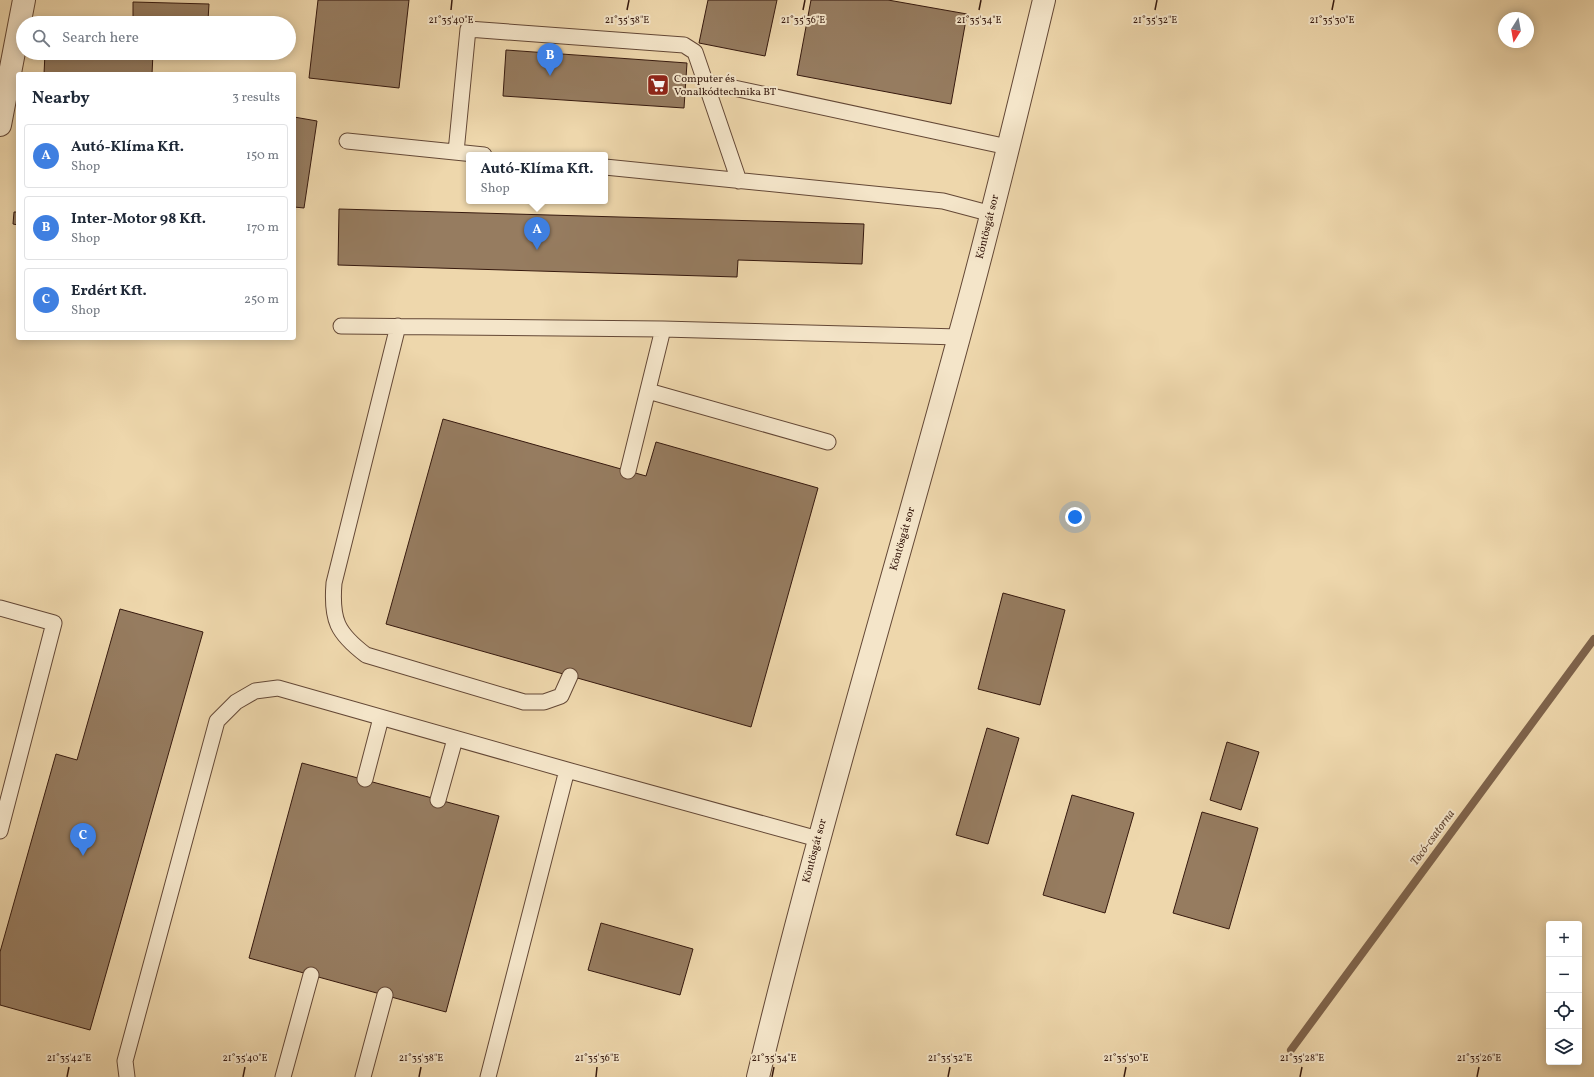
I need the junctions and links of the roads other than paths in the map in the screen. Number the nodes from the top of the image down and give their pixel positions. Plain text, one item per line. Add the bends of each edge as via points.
1 (24, 0) edge
2 (1044, 0) edge
3 (21, 16) edge
4 (16, 42) edge
5 (706, 82) junction
6 (0, 125) edge
7 (347, 141) dead end
8 (1008, 147) junction
9 (456, 152) junction
10 (466, 153) edge
11 (608, 167) edge
12 (739, 181) junction
13 (992, 214) junction
14 (341, 326) dead end
15 (398, 326) junction
16 (663, 329) junction
17 (959, 338) junction
18 (648, 391) junction
19 (828, 442) dead end
20 (628, 471) dead end
21 (0, 608) edge
22 (570, 676) dead end
23 (381, 718) junction
24 (455, 739) junction
25 (567, 770) junction
26 (364, 779) dead end
27 (438, 800) dead end
28 (0, 831) edge
29 (818, 839) junction
30 (311, 974) dead end
31 (385, 995) dead end
32 (127, 1077) edge
33 (283, 1077) edge
34 (363, 1077) edge
35 (488, 1077) edge
36 (758, 1077) edge

1 - 3 street
2 - 8 street, Köntösgát sor
4 - 6 street
5 - 8 lane
5 - 9 lane via 695,52 684,45 468,29
5 - 12 lane
7 - 9 lane
8 - 13 street, Köntösgát sor
9 - 10 lane
11 - 12 lane
12 - 13 lane via 943,201
13 - 17 street, Köntösgát sor
14 - 15 lane
15 - 16 lane
15 - 22 lane via 334,583 332,604 337,625 348,642 366,656 524,702 544,702 561,696
16 - 17 lane
16 - 18 lane
17 - 29 street, Köntösgát sor
18 - 19 lane
18 - 20 lane
21 - 28 lane via 54,623
23 - 24 lane
23 - 26 lane
23 - 32 lane via 278,688 255,691 236,702 217,721 125,1061
24 - 25 lane
24 - 27 lane
25 - 29 lane
25 - 35 lane
29 - 36 street, Köntösgát sor
30 - 33 lane
31 - 34 lane

